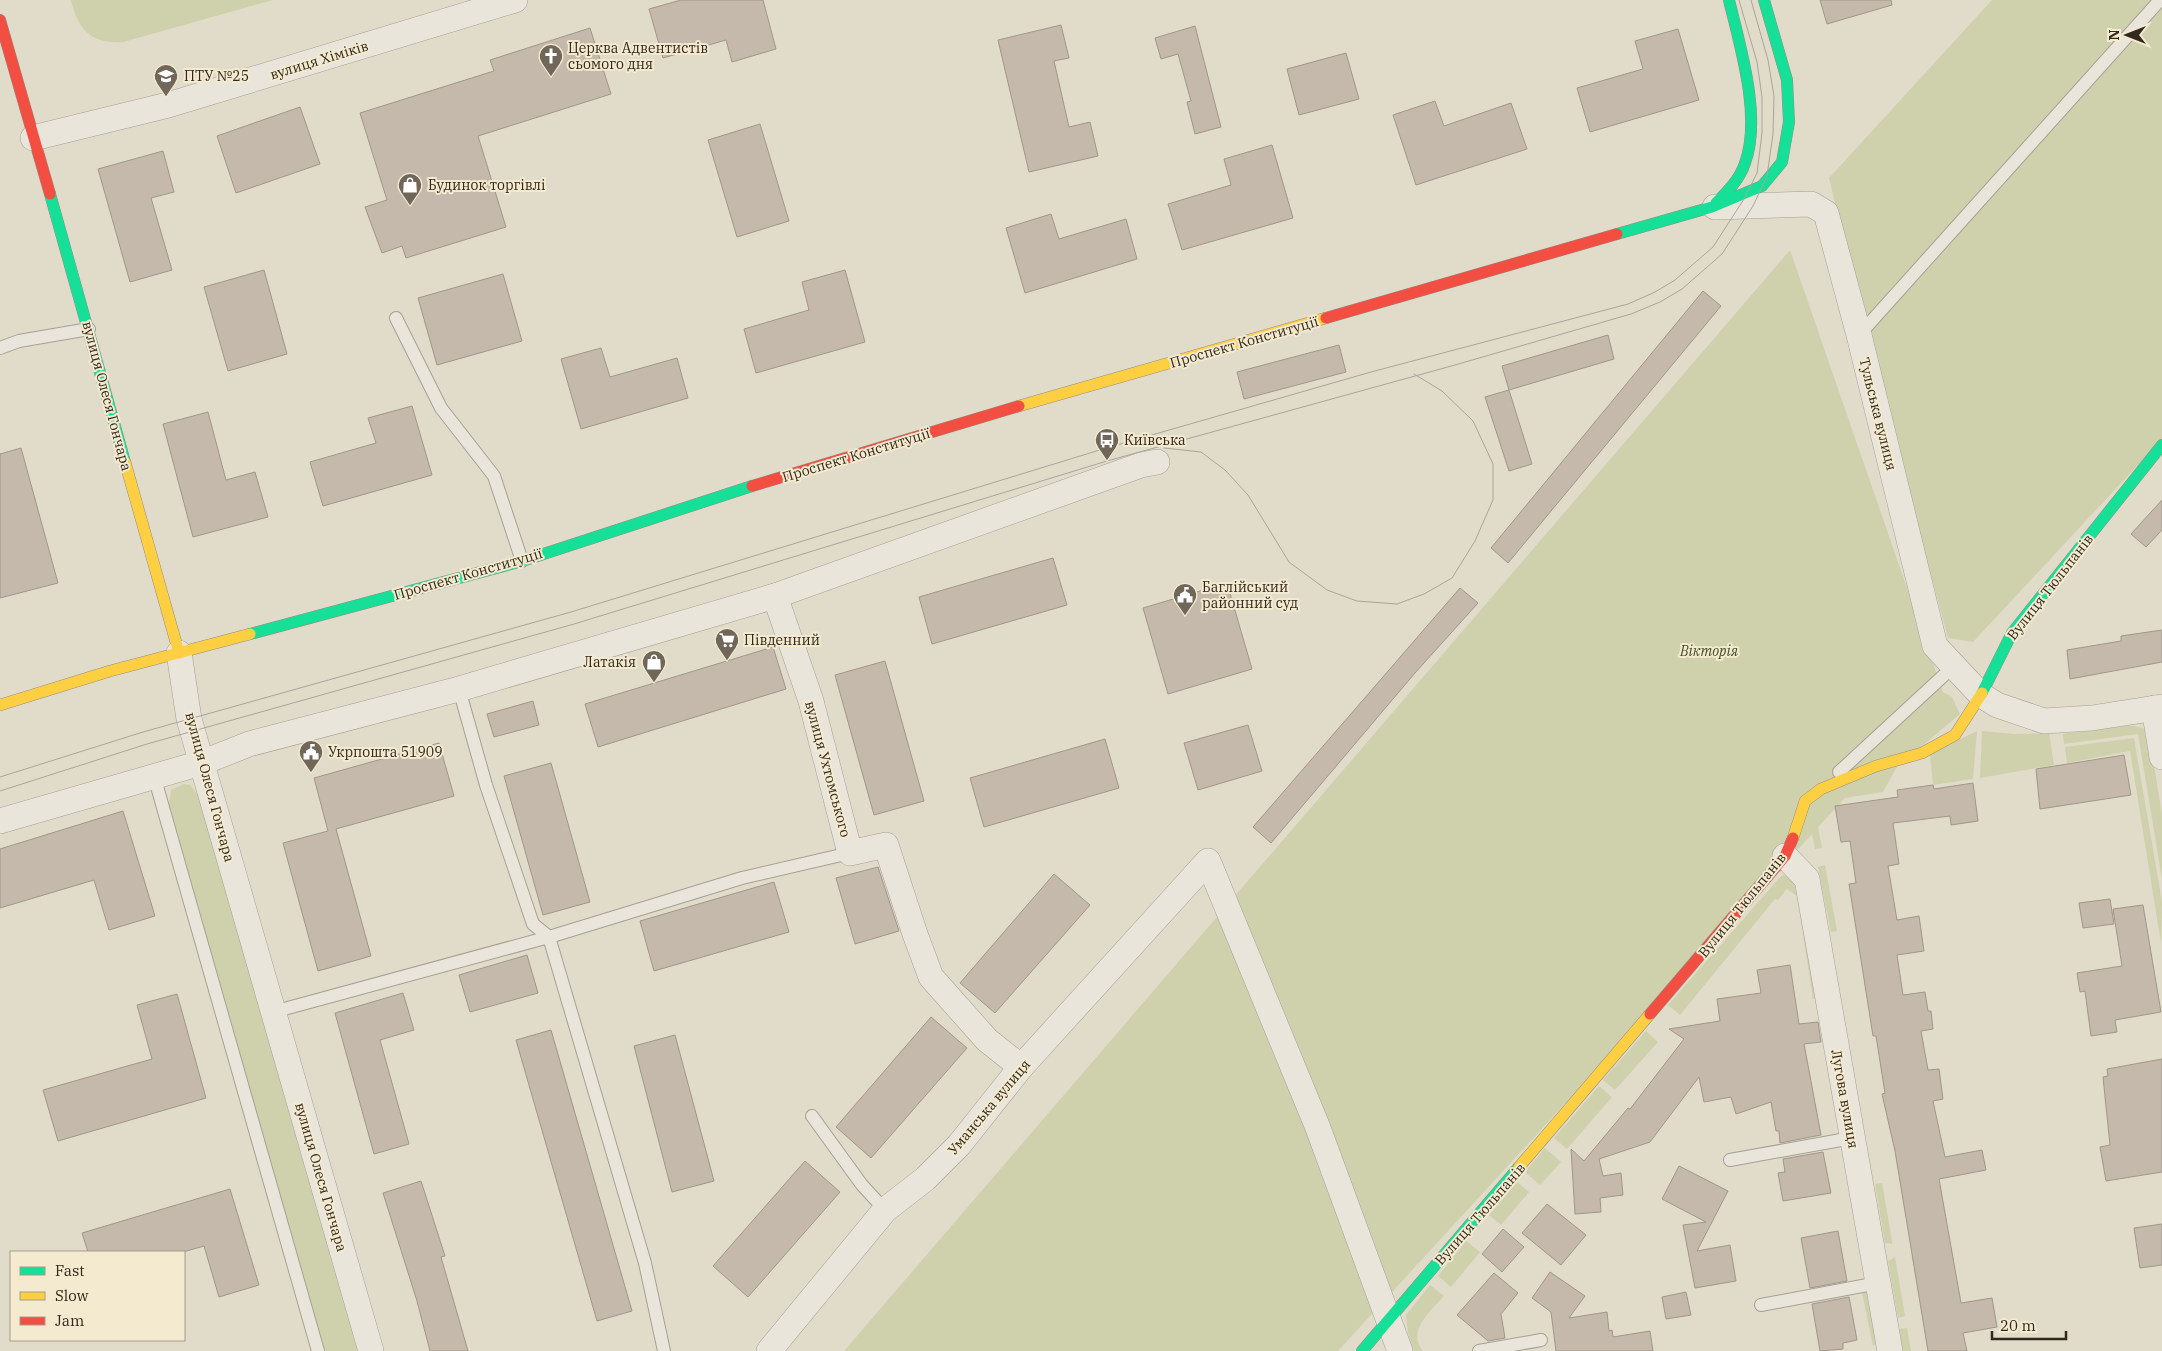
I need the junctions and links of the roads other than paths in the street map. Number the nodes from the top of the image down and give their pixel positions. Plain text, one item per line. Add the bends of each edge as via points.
1 (515, 0) edge
2 (1730, 0) edge
3 (1764, 0) edge
4 (2160, 0) edge
5 (0, 20) edge
6 (34, 138) junction
7 (1712, 207) junction
8 (396, 318) dead end
9 (90, 329) junction
10 (1859, 335) junction
11 (0, 348) edge
12 (2162, 446) edge
13 (1157, 462) dead end
14 (522, 561) junction
15 (775, 596) junction
16 (179, 653) junction
17 (1954, 666) junction
18 (459, 689) junction
19 (1989, 700) junction
20 (0, 705) edge
21 (2158, 708) edge
22 (2162, 757) edge
23 (202, 763) junction
24 (154, 776) junction
25 (1820, 789) junction
26 (0, 820) edge
27 (850, 853) junction
28 (1785, 856) junction
29 (549, 937) junction
30 (274, 1012) junction
31 (1021, 1067) junction
32 (812, 1116) dead end
33 (1852, 1138) junction
34 (1730, 1160) dead end
35 (885, 1210) junction
36 (1878, 1283) junction
37 (1761, 1305) dead end
38 (1388, 1320) junction
39 (1541, 1340) dead end
40 (318, 1351) edge
41 (371, 1351) edge
42 (664, 1351) edge
43 (769, 1351) edge
44 (1362, 1351) edge
45 (1400, 1351) edge
46 (1479, 1351) edge
47 (1890, 1351) edge

1 - 6 street, вулиця Хіміків via 168,106
2 - 7 street via 1751,103 1750,148 1738,179
3 - 7 street, Проспект Конституції via 1787,80 1789,122 1782,162 1762,186
4 - 10 lane
5 - 6 street, вулиця Олеся Гончара
6 - 9 street, вулиця Олеся Гончара
7 - 10 street, Тульська вулиця via 1811,204 1826,213
7 - 14 street, Проспект Конституції via 1003,411 686,506
8 - 14 lane via 441,408 494,476
9 - 11 lane
9 - 16 street, вулиця Олеся Гончара via 156,581
10 - 17 street, Тульська вулиця via 1935,646
12 - 19 street, Вулиця Тюльпанів via 2012,633
13 - 15 street
14 - 16 street, Проспект Конституції
15 - 18 street
15 - 27 street, вулиця Ухтомського via 811,701
16 - 20 street, Проспект Конституції
16 - 23 street, вулиця Олеся Гончара via 189,719
17 - 19 street, Тульська вулиця
17 - 25 lane
18 - 23 street via 249,744
18 - 29 lane via 486,786 534,924
19 - 21 street via 2044,721
19 - 25 street, Вулиця Тюльпанів via 1956,735 1922,752 1876,766
21 - 22 street
23 - 24 street
23 - 30 street, вулиця Олеся Гончара
24 - 26 street
24 - 40 lane
25 - 28 street, Вулиця Тюльпанів via 1805,802
27 - 29 lane via 742,878
27 - 31 street, вулиця Ухтомського via 886,845 931,977 987,1040
28 - 33 street, Лугова вулиця via 1807,879
28 - 38 street, Вулиця Тюльпанів
29 - 30 lane
29 - 42 lane via 645,1263
30 - 41 street, вулиця Олеся Гончара
31 - 35 street, Уманська вулиця via 959,1145 925,1179
31 - 38 street, Уманська вулиця via 1208,861 1318,1128
32 - 35 lane via 862,1185
33 - 34 lane
33 - 36 street, Лугова вулиця
35 - 43 street, Уманська вулиця
36 - 37 lane
36 - 47 street, Лугова вулиця
38 - 44 street, Вулиця Тюльпанів
38 - 45 street
39 - 46 lane

